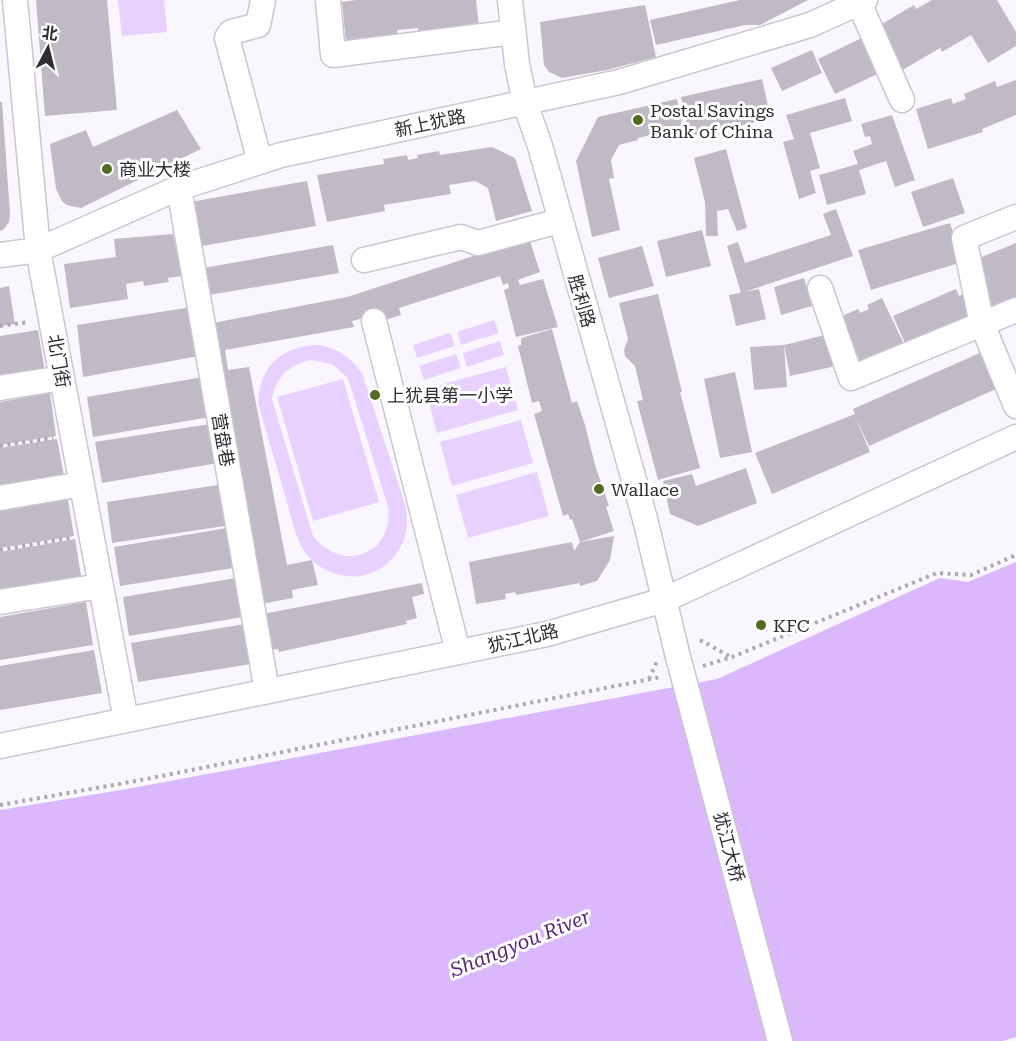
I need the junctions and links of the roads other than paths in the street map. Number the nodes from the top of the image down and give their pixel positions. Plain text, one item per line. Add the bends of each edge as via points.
1 (15, 0) edge
2 (262, 0) edge
3 (328, 0) edge
4 (510, 0) edge
5 (862, 2) edge
6 (513, 32) junction
7 (902, 100) dead end
8 (525, 103) junction
9 (260, 162) junction
10 (179, 188) junction
11 (1016, 217) edge
12 (559, 221) junction
13 (38, 250) junction
14 (0, 255) edge
15 (364, 260) dead end
16 (820, 288) dead end
17 (1016, 310) edge
18 (374, 321) dead end
19 (982, 324) junction
20 (62, 378) junction
21 (0, 388) edge
22 (1016, 406) edge
23 (1016, 437) edge
24 (82, 484) junction
25 (0, 498) edge
26 (101, 586) junction
27 (664, 600) junction
28 (0, 602) edge
29 (458, 652) junction
30 (667, 655) joint
31 (267, 691) junction
32 (126, 720) junction
33 (0, 746) edge
34 (780, 1041) edge

1 - 13 street, 北门街
2 - 9 street via 258,25 231,32 227,38
3 - 6 street via 333,55
4 - 6 street, 胜利路
5 - 7 street
5 - 8 street, 新上犹路 via 810,25 619,82
6 - 8 street, 胜利路
8 - 9 street, 新上犹路
8 - 12 street, 胜利路
9 - 10 street, 新上犹路
10 - 13 street, 新上犹路
10 - 31 street, 营盘巷
11 - 19 street via 964,238
12 - 15 street via 478,243 461,237
12 - 27 street, 胜利路 via 645,519
13 - 14 street, 新上犹路
13 - 20 street, 北门街
16 - 19 street via 851,378
17 - 19 street
18 - 29 street
19 - 22 street
20 - 21 street
20 - 24 street, 北门街
23 - 27 street, 犹江北路
24 - 25 street
24 - 26 street, 北门街
26 - 28 street
26 - 32 street, 北门街
27 - 29 street, 犹江北路 via 547,634
27 - 30 street, 胜利路
29 - 31 street, 犹江北路
30 - 34 street, 犹江大桥
31 - 32 street, 犹江北路
32 - 33 street, 犹江北路

